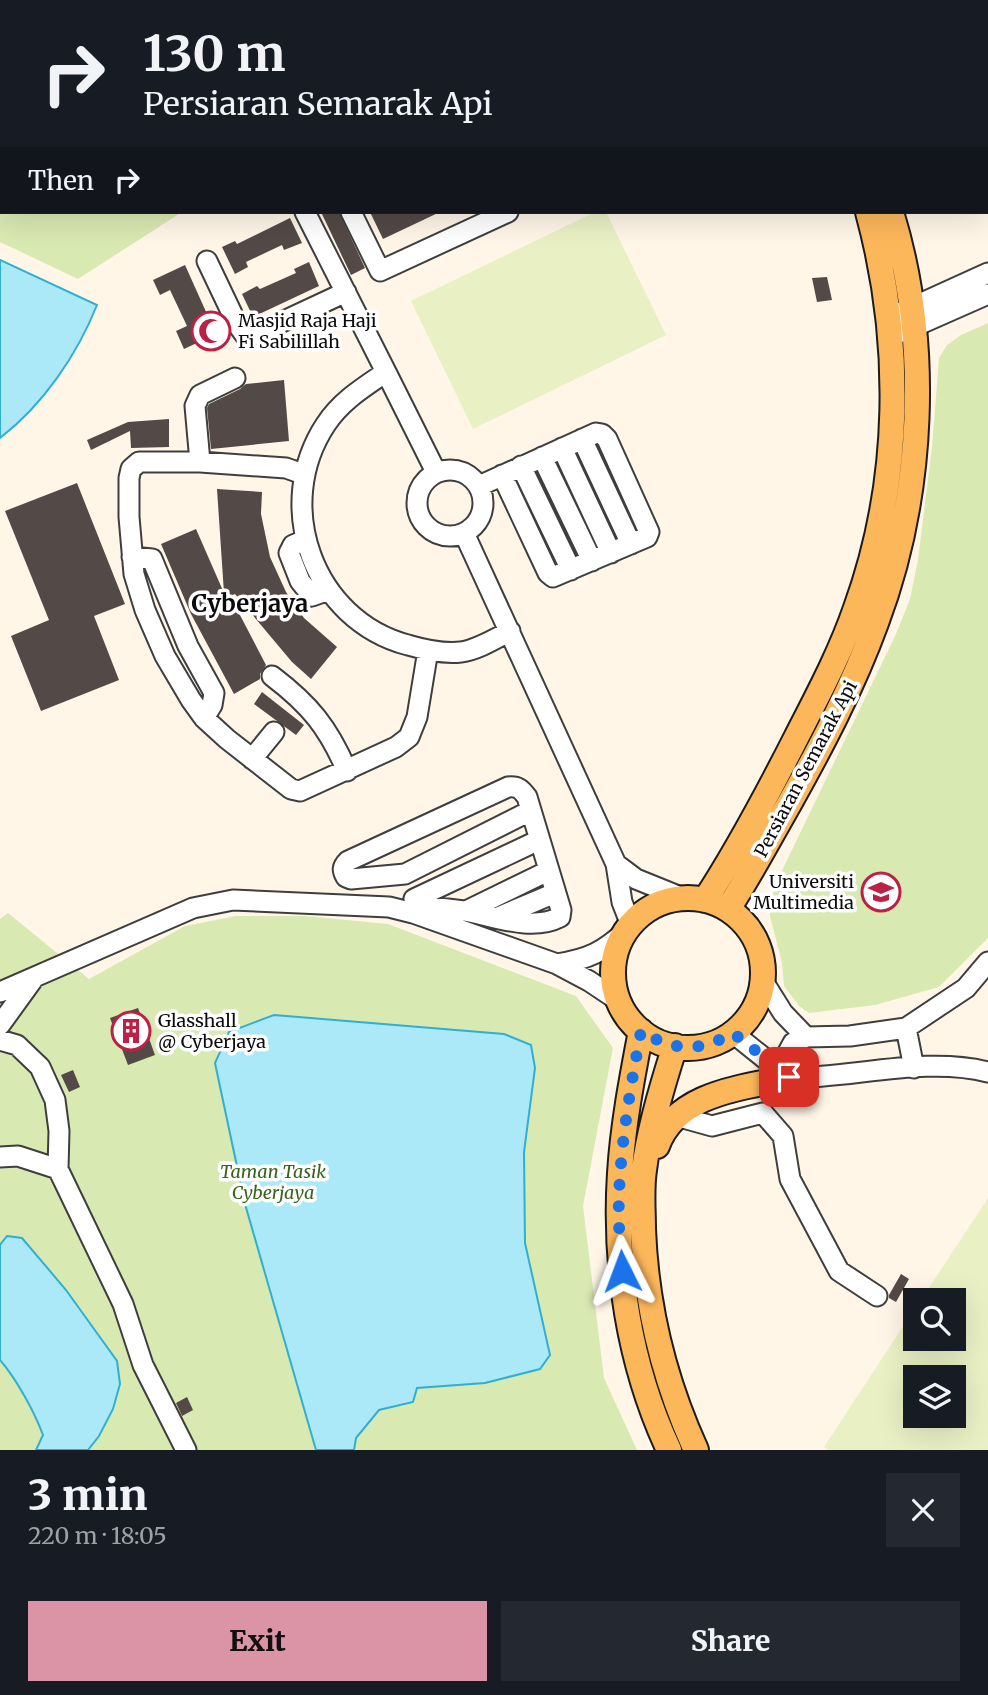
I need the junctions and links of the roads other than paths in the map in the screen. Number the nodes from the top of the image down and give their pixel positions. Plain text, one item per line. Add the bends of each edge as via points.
1 (306, 214) edge
2 (352, 214) edge
3 (504, 214) edge
4 (869, 214) edge
5 (892, 214) edge
6 (206, 261) dead end
7 (988, 273) edge
8 (346, 292) junction
9 (988, 294) edge
10 (901, 322) junction
11 (386, 372) junction
12 (235, 378) dead end
13 (562, 448) junction
14 (542, 457) junction
15 (200, 462) junction
16 (522, 466) junction
17 (436, 472) junction
18 (303, 474) junction
19 (502, 475) junction
20 (481, 495) junction
21 (513, 498) junction
22 (464, 533) junction
23 (611, 553) junction
24 (592, 561) junction
25 (571, 570) junction
26 (510, 631) junction
27 (428, 650) junction
28 (272, 676) dead end
29 (274, 732) dead end
30 (253, 759) junction
31 (347, 771) junction
32 (530, 811) junction
33 (539, 840) junction
34 (616, 864) junction
35 (548, 871) junction
36 (405, 874) junction
37 (705, 902) junction
38 (414, 905) junction
39 (466, 911) junction
40 (629, 927) junction
41 (988, 962) edge
42 (557, 964) junction
43 (36, 977) junction
44 (762, 981) junction
45 (0, 992) edge
46 (619, 1001) junction
47 (0, 1026) edge
48 (906, 1028) junction
49 (641, 1031) junction
50 (733, 1033) junction
51 (806, 1037) junction
52 (0, 1040) edge
53 (675, 1046) junction
54 (914, 1068) junction
55 (988, 1072) edge
56 (795, 1078) junction
57 (676, 1115) junction
58 (0, 1157) edge
59 (58, 1169) junction
60 (643, 1194) junction
61 (877, 1296) dead end
62 (186, 1450) edge
63 (669, 1450) edge
64 (696, 1450) edge

1 - 8 street
2 - 3 street via 380,271
4 - 10 main road, Persiaran Semarak Api
5 - 10 main road, Persiaran Semarak Api via 904,263
6 - 8 street via 245,335 254,335
7 - 10 street
8 - 11 street
9 - 10 street
10 - 37 main road, Persiaran Semarak Api via 881,521 856,609 833,667 780,771
11 - 17 street
11 - 18 street via 361,388 326,424
12 - 15 street via 200,395 195,406
13 - 14 street
13 - 23 street
13 - 23 street via 582,439 631,544
14 - 16 street
14 - 24 street
15 - 18 street via 286,468
15 - 30 street via 139,462 131,469 132,557 152,559 188,646 214,693 204,718
16 - 19 street
16 - 25 street
17 - 20 street via 452,469 467,474
17 - 22 street via 419,488 417,512 430,530 441,536
18 - 27 street via 305,541 329,590 354,619 372,631
19 - 20 street
19 - 21 street
20 - 21 street
20 - 22 street via 478,521
21 - 25 street via 548,573 553,577
22 - 26 street
23 - 24 street
24 - 25 street
26 - 27 street via 461,652
26 - 34 street
27 - 31 street via 410,737
28 - 31 street via 320,721
29 - 30 street
30 - 31 street via 290,789 300,791
32 - 33 street
32 - 36 street
32 - 36 street via 521,789 508,787 348,861 342,871 351,879
33 - 35 street
33 - 38 street
34 - 37 street via 636,878
34 - 40 street
35 - 39 street
35 - 39 street via 555,892 496,918
36 - 38 street via 414,884
37 - 40 main road via 654,906
37 - 44 main road via 744,923 762,960
38 - 39 street
38 - 42 street
38 - 43 street via 233,900 193,908
40 - 42 street via 607,948 583,960
40 - 46 main road via 614,965
41 - 48 street via 966,988
42 - 46 street
43 - 45 street
43 - 47 street
44 - 50 main road via 758,1001
44 - 51 street
46 - 49 main road
48 - 51 street
48 - 54 street
49 - 53 main road
49 - 63 main road via 620,1171 622,1271 635,1351
50 - 53 main road via 695,1048
50 - 56 street
51 - 56 street via 793,1042 787,1054
52 - 59 street via 17,1045 40,1067 55,1100
53 - 60 main road via 662,1087
54 - 55 street
54 - 56 street
56 - 57 main road via 715,1095
57 - 60 main road via 659,1140
57 - 61 street via 712,1126 763,1113 783,1136 790,1179 839,1271
58 - 59 street via 18,1156
59 - 62 street via 123,1304 143,1365
60 - 64 main road via 654,1322 673,1392

